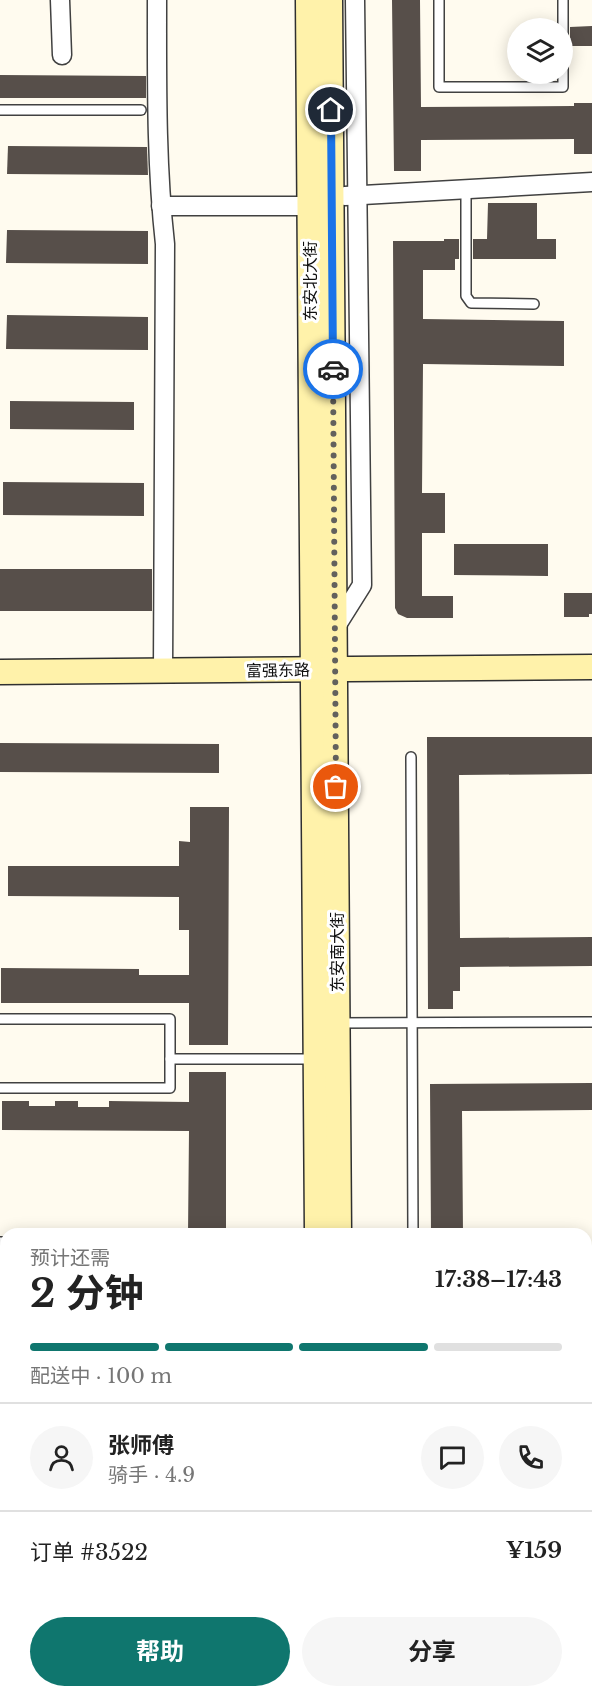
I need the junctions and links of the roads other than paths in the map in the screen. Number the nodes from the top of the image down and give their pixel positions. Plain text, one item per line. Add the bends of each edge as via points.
1 (60, 0) edge
2 (157, 0) edge
3 (308, 0) edge
4 (330, 0) edge
5 (355, 0) edge
6 (439, 0) edge
7 (563, 0) edge
8 (62, 55) dead end
9 (0, 110) edge
10 (141, 110) dead end
11 (592, 182) edge
12 (466, 189) junction
13 (358, 195) junction
14 (321, 202) junction
15 (161, 206) junction
16 (534, 304) dead end
17 (335, 628) junction
18 (592, 667) edge
19 (324, 669) junction
20 (163, 671) junction
21 (0, 672) edge
22 (411, 757) dead end
23 (0, 1019) edge
24 (592, 1022) edge
25 (338, 1023) junction
26 (412, 1023) junction
27 (170, 1059) junction
28 (316, 1059) junction
29 (0, 1088) edge
30 (317, 1228) edge
31 (339, 1228) edge
32 (413, 1228) edge

1 - 8 street
2 - 15 street
3 - 14 main road, 东安北大街
4 - 14 main road, 东安北大街
5 - 13 street
6 - 7 lane via 439,87 563,87
9 - 10 lane
11 - 12 street
12 - 13 street
12 - 16 lane via 466,296 471,303
13 - 14 street
13 - 17 street via 362,585
14 - 15 street
14 - 17 main road, 东安北大街
14 - 19 main road, 东安北大街
15 - 20 street via 165,244
17 - 19 main road, 东安北大街
18 - 19 main road, 富强东路
19 - 20 main road, 富强东路
19 - 25 main road, 东安南大街
19 - 28 main road, 东安南大街
20 - 21 main road, 富强东路
22 - 26 lane
23 - 27 lane via 170,1019
24 - 26 lane
25 - 26 lane
25 - 31 main road, 东安南大街
26 - 32 lane
27 - 28 lane
27 - 29 lane via 170,1089
28 - 30 main road, 东安南大街

